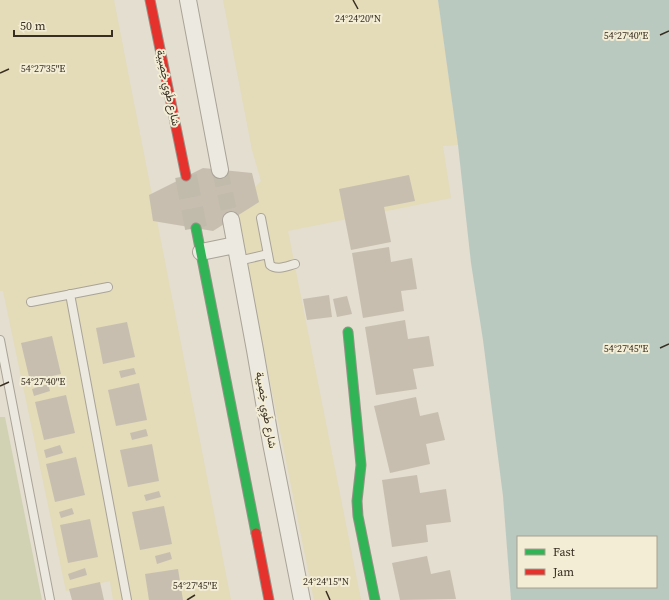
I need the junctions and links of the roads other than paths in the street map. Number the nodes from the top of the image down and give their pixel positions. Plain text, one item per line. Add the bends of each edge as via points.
1 (150, 0) edge
2 (188, 0) edge
3 (220, 170) tunnel mouth
4 (186, 176) tunnel mouth
5 (261, 218) dead end
6 (231, 220) tunnel mouth
7 (196, 228) tunnel mouth
8 (201, 252) junction
9 (237, 253) junction
10 (268, 254) junction
11 (295, 264) dead end
12 (108, 287) dead end
13 (70, 294) junction
14 (31, 302) dead end
15 (348, 332) dead end
16 (0, 340) edge
17 (50, 600) edge
18 (127, 600) edge
19 (269, 600) edge
20 (302, 600) edge
21 (375, 600) edge

1 - 4 street, شارع طَوِي خِصِيبة
2 - 3 street
5 - 10 lane
6 - 9 street, شارع طَوِي خِصِيبة
7 - 8 street
8 - 9 street
8 - 19 street
9 - 10 lane
9 - 20 street, شارع طَوِي خِصِيبة
10 - 11 lane via 270,265 274,268
12 - 13 lane
13 - 14 lane
13 - 18 lane
15 - 21 street via 361,465 358,516
16 - 17 lane

